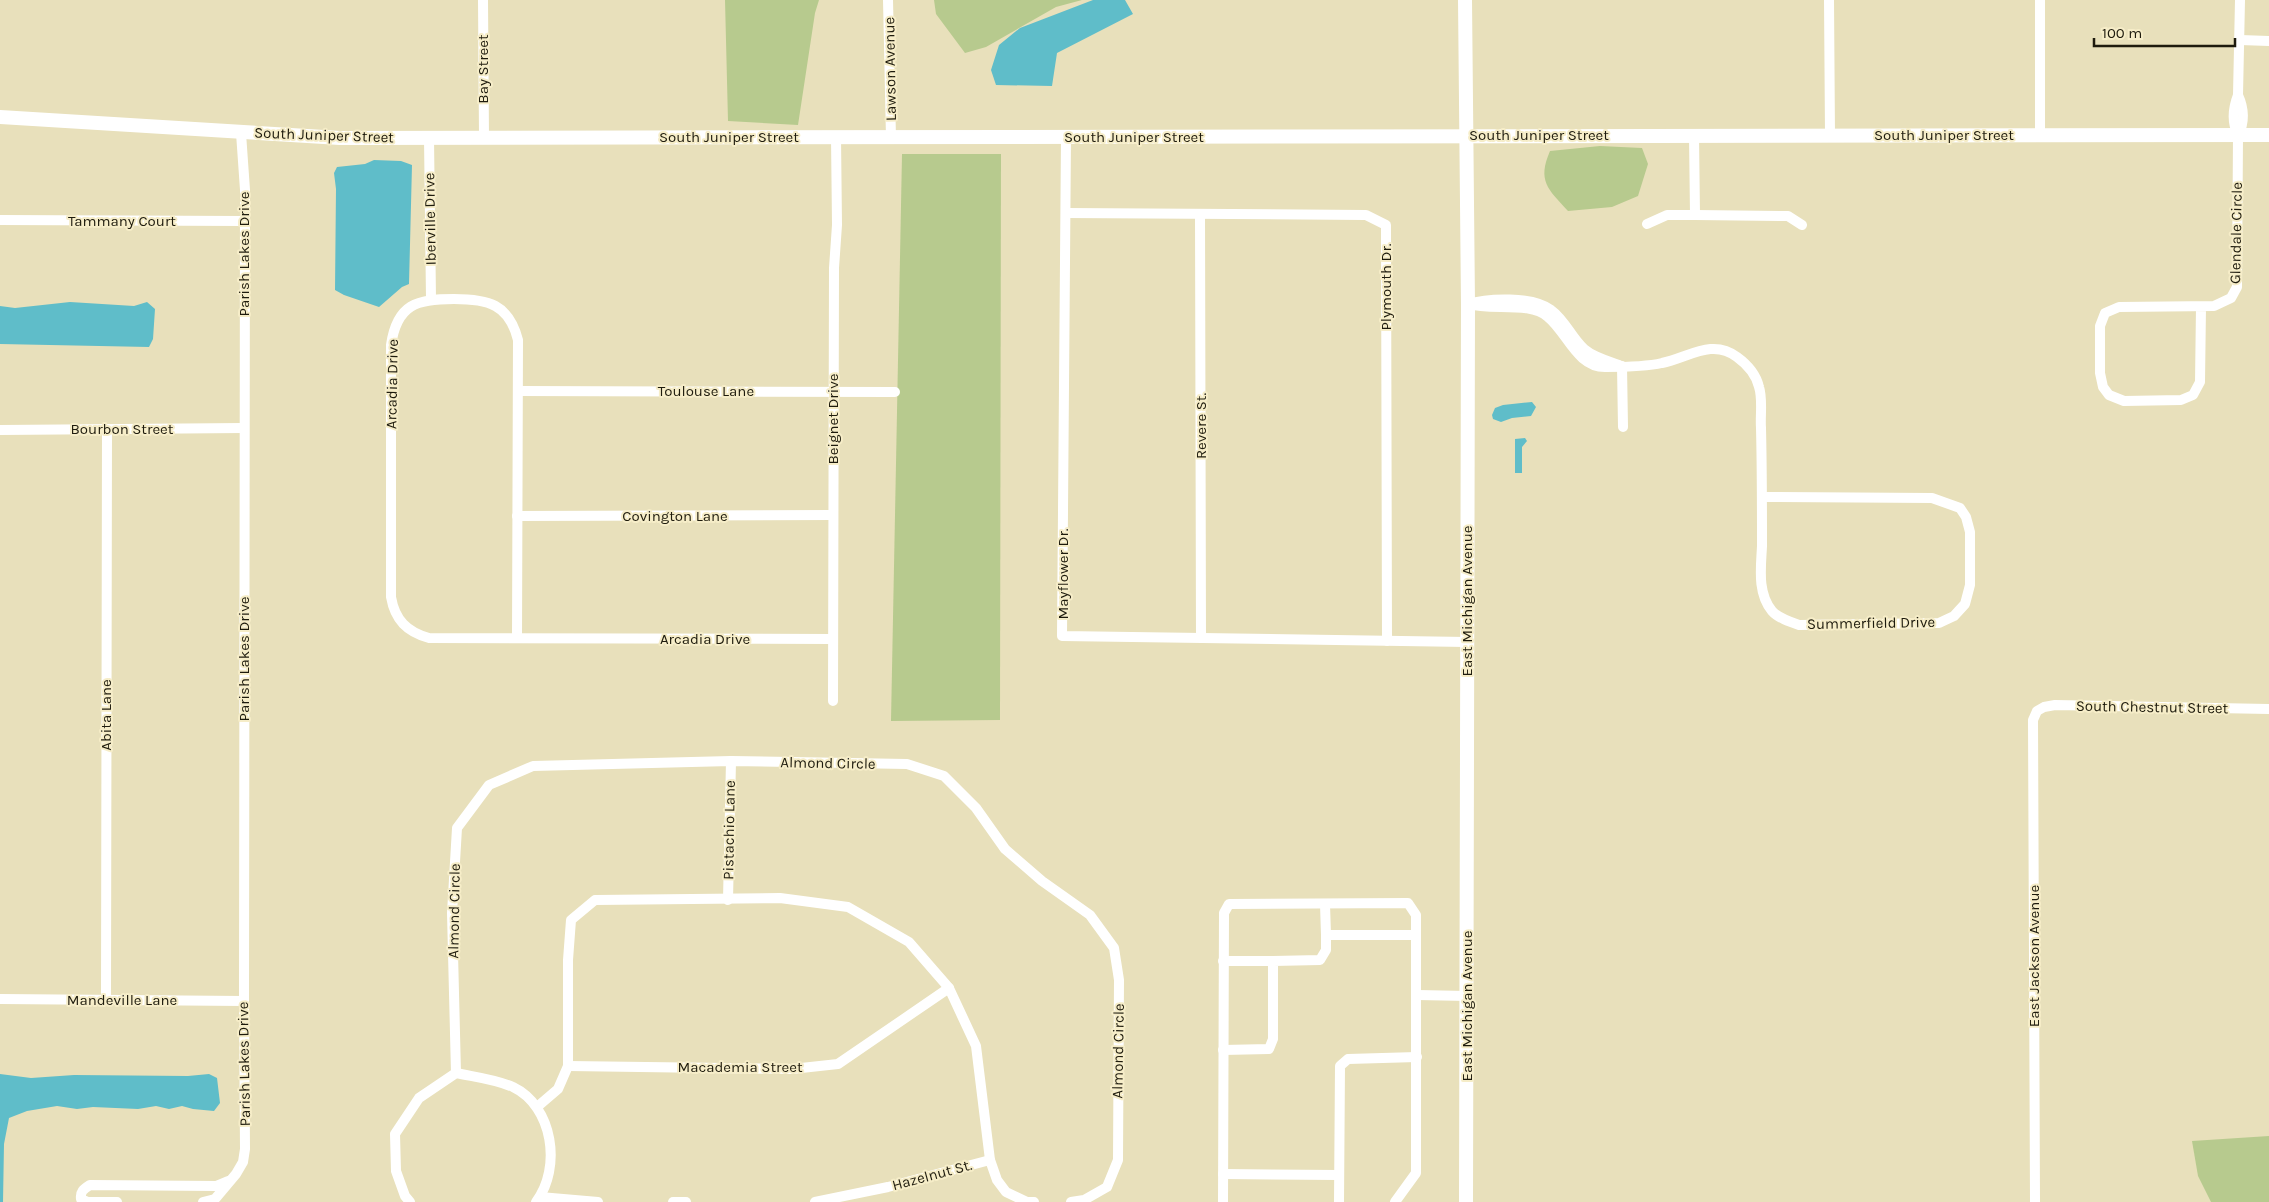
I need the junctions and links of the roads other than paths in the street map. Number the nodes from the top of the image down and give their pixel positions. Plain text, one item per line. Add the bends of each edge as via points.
1 (483, 0) edge
2 (888, 0) edge
3 (1465, 0) edge
4 (1829, 0) edge
5 (2040, 0) edge
6 (2240, 0) edge
7 (2240, 40) junction
8 (2269, 40) edge
9 (0, 117) edge
10 (241, 133) junction
11 (1467, 135) junction
12 (1694, 135) junction
13 (2040, 135) junction
14 (2238, 135) junction
15 (2269, 135) edge
16 (1830, 136) junction
17 (484, 137) junction
18 (836, 137) junction
19 (1066, 137) junction
20 (429, 138) junction
21 (891, 138) junction
22 (1066, 213) junction
23 (1200, 214) junction
24 (1695, 215) junction
25 (0, 220) edge
26 (244, 221) junction
27 (1647, 224) dead end
28 (1802, 224) dead end
29 (431, 299) junction
30 (1468, 304) junction
31 (2201, 307) junction
32 (1622, 366) junction
33 (518, 391) junction
34 (833, 392) junction
35 (895, 392) dead end
36 (1623, 427) dead end
37 (244, 428) junction
38 (107, 429) junction
39 (0, 430) edge
40 (1762, 497) junction
41 (833, 515) junction
42 (517, 516) junction
43 (517, 638) junction
44 (1201, 638) junction
45 (833, 639) junction
46 (1387, 641) junction
47 (1467, 642) junction
48 (833, 701) dead end
49 (2269, 709) edge
50 (2037, 711) joint
51 (731, 761) junction
52 (728, 900) junction
53 (1324, 904) junction
54 (1326, 935) junction
55 (1416, 935) junction
56 (1223, 961) junction
57 (1273, 961) junction
58 (949, 988) junction
59 (1417, 995) junction
60 (1467, 996) junction
61 (0, 999) edge
62 (106, 1000) junction
63 (244, 1001) junction
64 (1223, 1050) junction
65 (1417, 1057) junction
66 (568, 1066) junction
67 (456, 1074) junction
68 (537, 1107) junction
69 (990, 1160) junction
70 (1223, 1174) junction
71 (1339, 1175) junction
72 (229, 1180) junction
73 (538, 1199) edge
74 (117, 1202) edge
75 (203, 1202) edge
76 (410, 1202) edge
77 (598, 1202) edge
78 (673, 1202) edge
79 (686, 1202) edge
80 (815, 1202) edge
81 (1034, 1202) edge
82 (1071, 1202) edge
83 (1223, 1202) edge
84 (1339, 1202) edge
85 (1395, 1202) edge
86 (1466, 1202) edge
87 (2035, 1202) edge

1 - 17 street, Bay Street
2 - 21 street, Lawson Avenue
3 - 11 street, East Michigan Avenue
4 - 16 street
5 - 13 street
6 - 7 street, Glendale Circle
7 - 8 street
7 - 14 street, Glendale Circle via 2238,95 2234,105 2234,128
9 - 10 street, South Juniper Street
10 - 20 street, South Juniper Street
10 - 26 street, Parish Lakes Drive
11 - 12 street, South Juniper Street
11 - 19 street, South Juniper Street
11 - 30 street, East Michigan Avenue
12 - 16 street, South Juniper Street
12 - 24 street
13 - 14 street, South Juniper Street
13 - 16 street, South Juniper Street
14 - 15 street, South Juniper Street
14 - 31 street, Glendale Circle via 2236,287 2231,298 2223,304
17 - 18 street, South Juniper Street
17 - 20 street, South Juniper Street
18 - 21 street, South Juniper Street
18 - 34 street, Beignet Drive
19 - 21 street, South Juniper Street
19 - 22 street, Mayflower Dr.
20 - 29 street, Iberville Drive
22 - 23 street, Plymouth Dr.
22 - 44 street, Mayflower Dr. via 1062,636
23 - 44 street, Revere St.
23 - 46 street, Plymouth Dr. via 1366,215 1386,225
24 - 27 street via 1667,215
24 - 28 street via 1788,216
25 - 26 street, Tammany Court
26 - 37 street, Parish Lakes Drive
29 - 33 street, Arcadia Drive via 475,299 506,313 518,340
29 - 43 street, Arcadia Drive via 419,302 399,318 391,345 393,608 405,628 429,638
30 - 32 street, Summerfield Drive via 1482,308 1538,311 1555,324 1582,356 1603,368
30 - 47 street, East Michigan Avenue
31 - 31 street, Glendale Circle via 2119,307 2105,313 2100,326 2100,373 2106,391 2113,398 2124,401 2181,400 2193,395 2200,382
32 - 36 street
32 - 40 street, Summerfield Drive via 1661,364 1701,349 1718,349 1736,356 1752,370 1760,388
33 - 34 street, Toulouse Lane
33 - 42 street, Arcadia Drive
34 - 35 street, Toulouse Lane
34 - 41 street, Beignet Drive
37 - 38 street, Bourbon Street
37 - 63 street, Parish Lakes Drive
38 - 39 street, Bourbon Street
38 - 62 street, Abita Lane
40 - 40 street, Summerfield Drive via 1761,587 1773,612 1784,619 1799,625 1939,623 1954,616 1965,604 1970,586 1970,532 1960,508 1932,498
41 - 42 street, Covington Lane
41 - 45 street, Beignet Drive
42 - 43 street, Arcadia Drive
43 - 45 street, Arcadia Drive
44 - 46 street, Mayflower Dr.
45 - 48 street, Beignet Drive
46 - 47 street, Mayflower Dr.
47 - 60 street, East Michigan Avenue
49 - 50 street, South Chestnut Street via 2055,705
50 - 87 street, East Jackson Avenue via 2033,720
51 - 52 street, Pistachio Lane
51 - 67 street, Almond Circle via 533,766 489,785 457,828 452,913
51 - 82 street, Almond Circle via 907,764 944,776 964,794 1005,849 1042,882 1090,915 1114,948 1119,980 1118,1160 1107,1187 1084,1200
52 - 58 street via 780,898 848,908 909,942
52 - 66 street via 595,900 571,920
53 - 54 street
53 - 55 street via 1408,903 1416,915
53 - 56 street via 1229,904 1224,913
54 - 55 street
54 - 57 street via 1326,950 1320,960
55 - 59 street
56 - 57 street
56 - 64 street
57 - 64 street via 1273,1038 1269,1049
58 - 66 street, Macademia Street via 838,1064 792,1069
58 - 69 street via 976,1046
59 - 60 street
59 - 65 street
60 - 86 street, East Michigan Avenue
61 - 62 street, Mandeville Lane
62 - 63 street, Mandeville Lane
63 - 72 street, Parish Lakes Drive via 245,1149 243,1162
64 - 70 street
65 - 71 street via 1348,1059 1340,1066
65 - 85 street via 1416,1173
66 - 68 street via 558,1090
67 - 68 street via 490,1079 514,1088
67 - 76 street via 419,1098 395,1134 396,1171
68 - 73 street via 551,1142 549,1172
69 - 80 street, Hazelnut St.
69 - 81 street via 997,1180 1006,1192
70 - 71 street
70 - 83 street
71 - 84 street
72 - 74 street via 216,1186 90,1186 81,1194 81,1198 88,1202
72 - 75 street, Parish Lakes Drive via 215,1199
73 - 77 street
78 - 79 street

